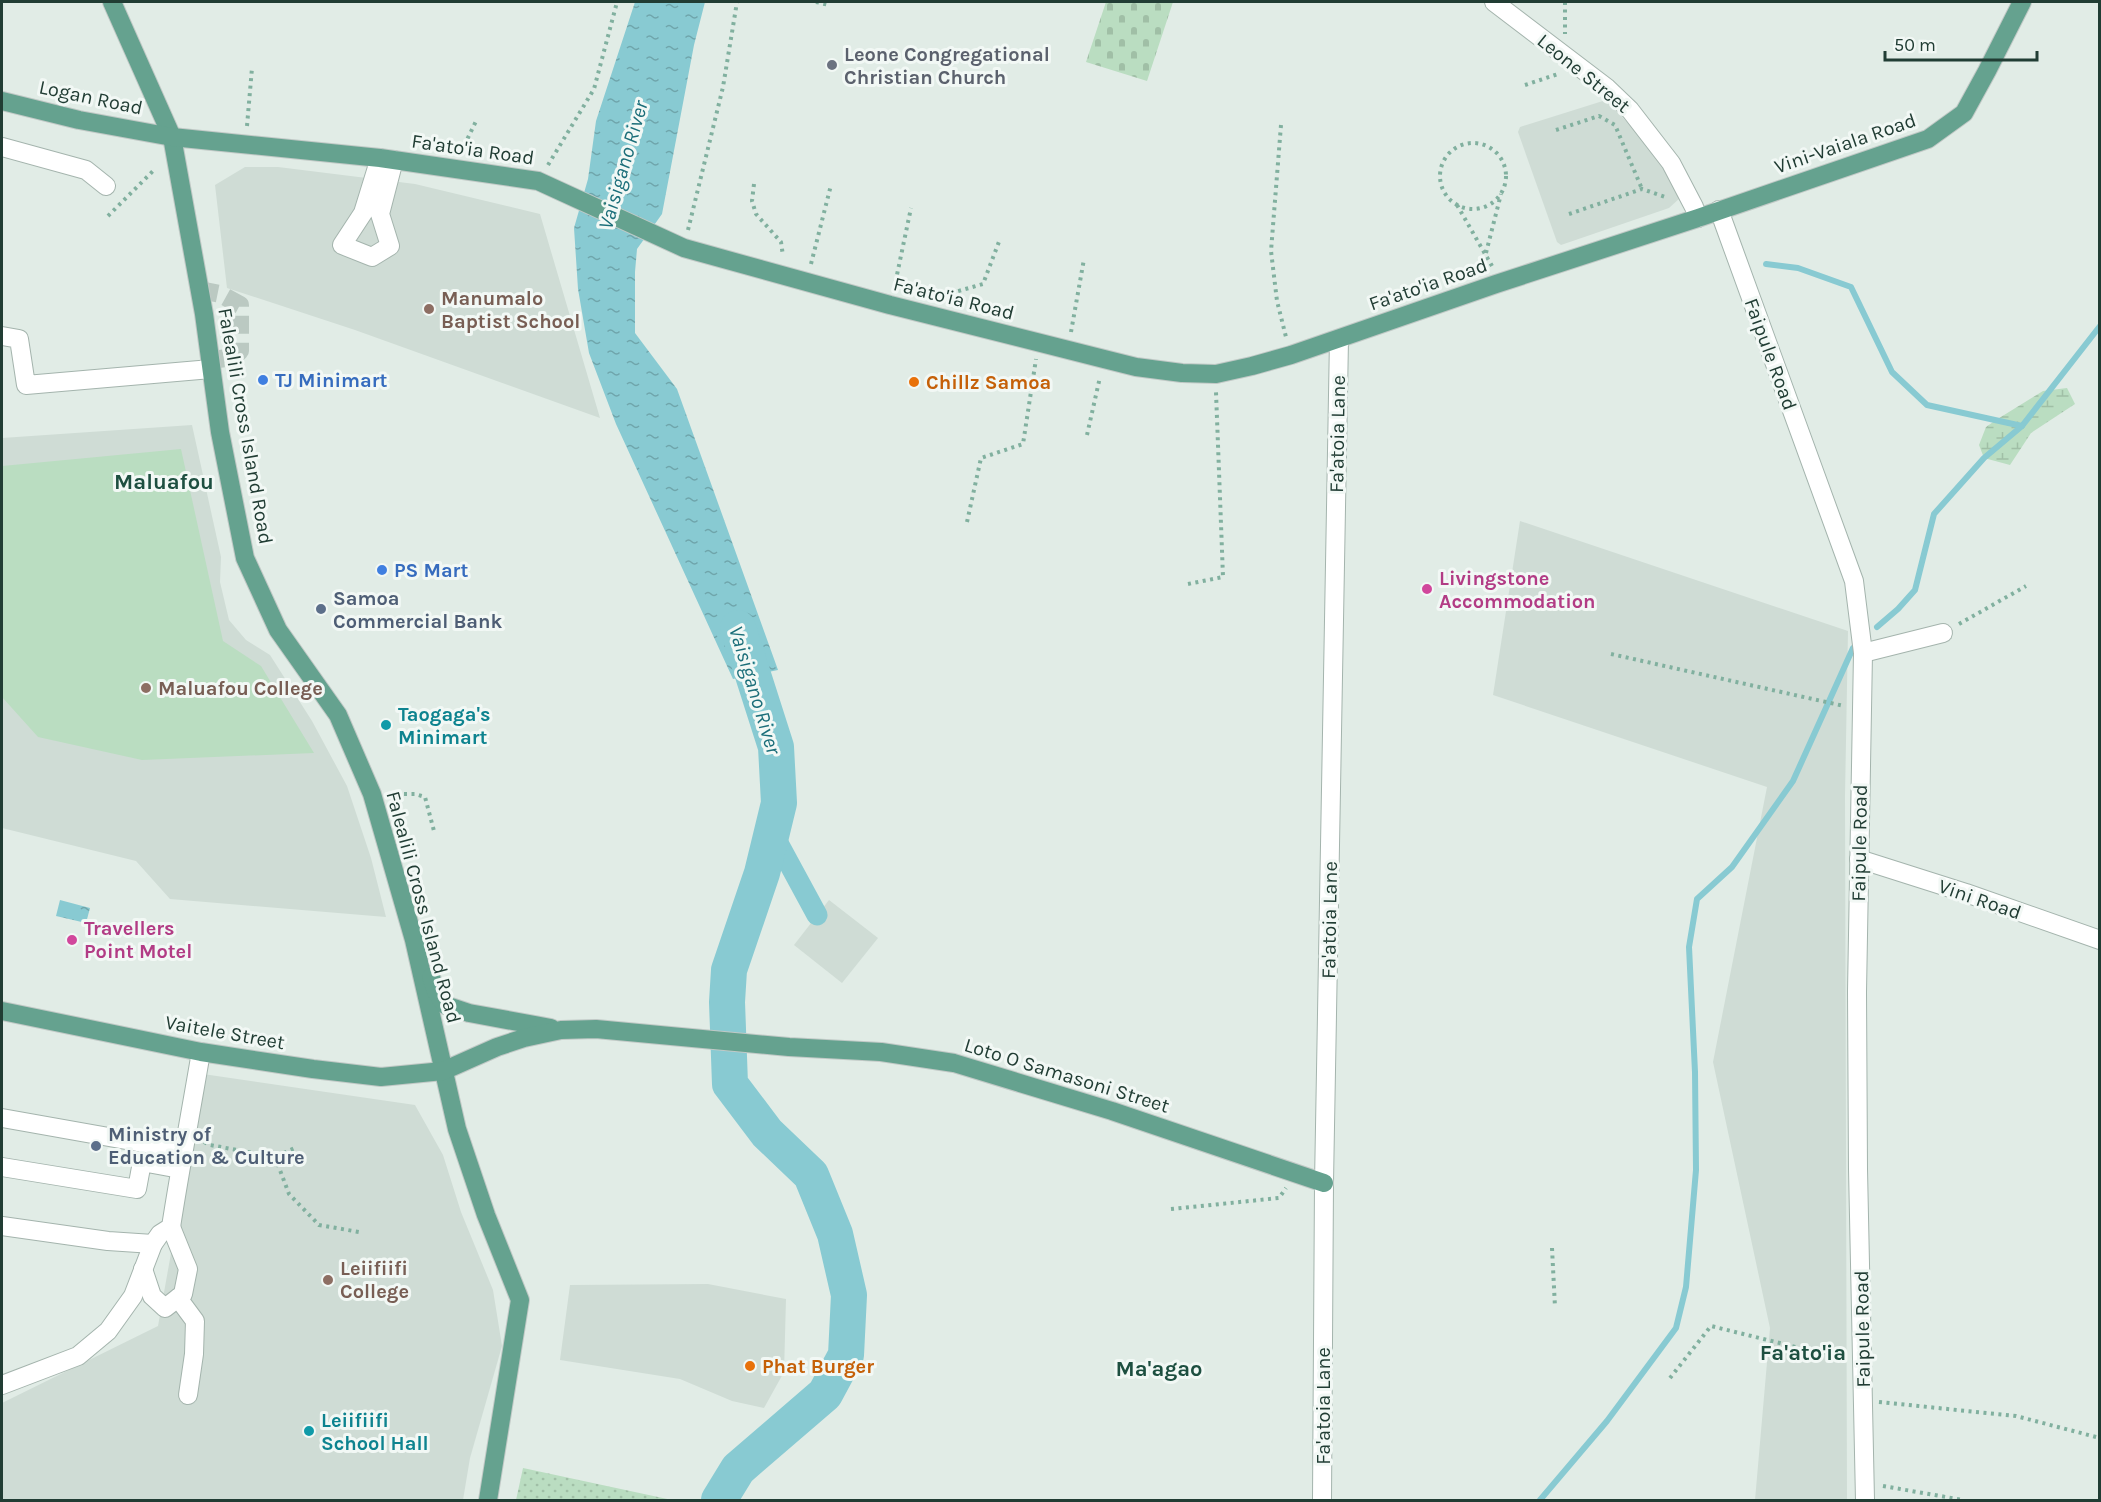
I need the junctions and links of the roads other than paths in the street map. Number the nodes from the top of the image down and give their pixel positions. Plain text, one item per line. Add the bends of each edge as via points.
1 (112, 2) edge
2 (1494, 2) edge
3 (2022, 2) edge
4 (2, 101) edge
5 (172, 136) junction
6 (2, 147) edge
7 (387, 159) junction
8 (106, 186) dead end
9 (1719, 210) junction
10 (1696, 212) junction
11 (2, 336) edge
12 (1339, 339) junction
13 (211, 369) junction
14 (1943, 633) road end
15 (1863, 653) junction
16 (1859, 859) junction
17 (414, 940) junction
18 (2100, 940) edge
19 (2, 1011) edge
20 (561, 1030) junction
21 (201, 1053) junction
22 (443, 1071) junction
23 (2, 1118) edge
24 (185, 1141) junction
25 (2, 1167) edge
26 (180, 1169) junction
27 (1324, 1183) junction
28 (2, 1226) edge
29 (171, 1227) junction
30 (153, 1244) junction
31 (143, 1269) junction
32 (178, 1298) junction
33 (2, 1385) edge
34 (188, 1395) dead end
35 (1865, 1491) edge
36 (488, 1500) edge
37 (1322, 1500) edge

1 - 5 main road, Falealili Cross Island Road
2 - 10 street, Leone Street via 1630,110 1671,163
3 - 9 main road, Vini-Vaiala Road via 1964,113 1928,139
4 - 5 main road, Logan Road via 79,120
5 - 7 main road, Fa'ato'ia Road
5 - 13 main road, Falealili Cross Island Road
6 - 8 street via 86,170
7 - 7 street via 363,213 342,245 372,257 390,246 380,214
7 - 12 main road, Fa'ato'ia Road via 544,183 678,246 1136,367 1216,374
9 - 10 main road, Fa'ato'ia Road
9 - 15 street, Faipule Road via 1854,581
10 - 12 main road, Fa'ato'ia Road
11 - 13 street via 19,339 26,385
12 - 27 street, Fa'atoia Lane
13 - 17 main road, Falealili Cross Island Road via 245,558 278,630 338,715 372,794
14 - 15 street
15 - 16 street, Faipule Road
16 - 18 street, Vini Road
16 - 35 street, Faipule Road via 1858,1169
17 - 20 main road via 445,1005
17 - 22 main road, Falealili Cross Island Road
19 - 21 main road, Vaitele Street
20 - 22 main road via 497,1047
20 - 27 main road, Loto O Samasoni Street via 596,1029 881,1052 954,1063 1112,1111
21 - 22 main road, Vaitele Street via 366,1076
21 - 24 street
22 - 36 main road, Falealili Cross Island Road via 457,1129 520,1300
23 - 24 street
24 - 26 street
25 - 26 street via 137,1189 142,1162
26 - 29 street
27 - 37 street, Fa'atoia Lane
28 - 30 street
29 - 30 street
29 - 32 street via 188,1269 183,1294
30 - 31 street
31 - 32 street via 152,1296 165,1308
31 - 33 street via 133,1296 108,1331 78,1356
32 - 34 street via 195,1322

